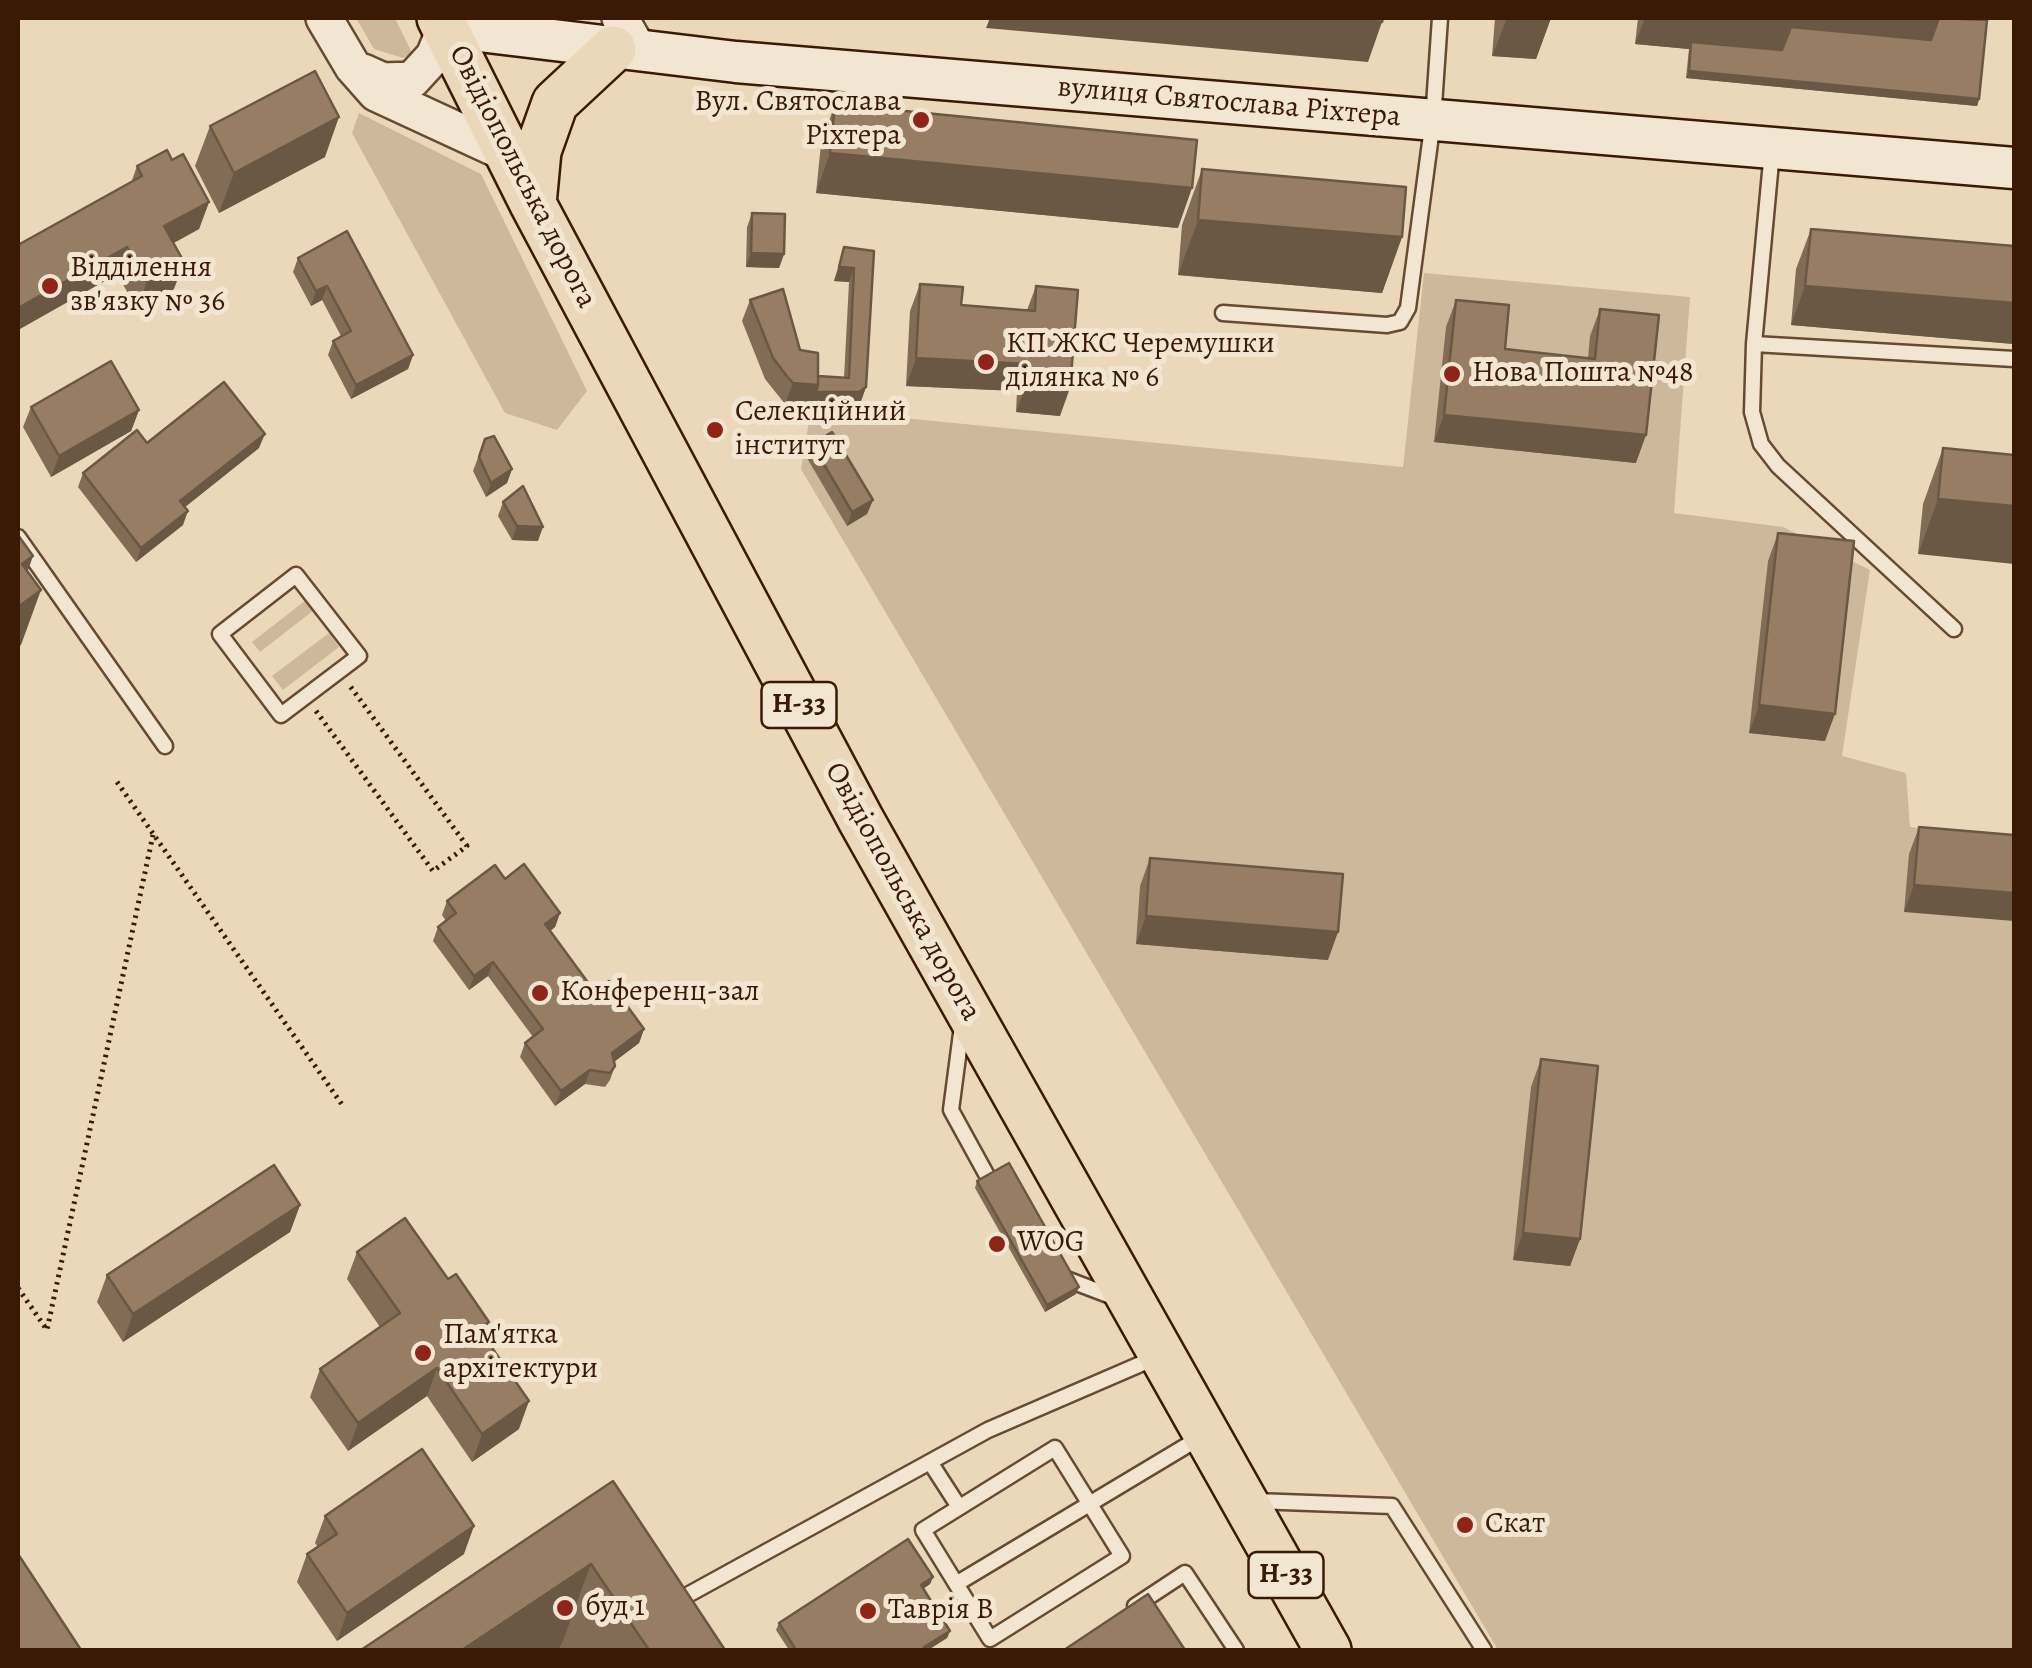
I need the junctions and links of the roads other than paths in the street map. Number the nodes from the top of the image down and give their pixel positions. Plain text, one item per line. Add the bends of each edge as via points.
1 (324, 18) edge
2 (1440, 18) edge
3 (443, 22) edge
4 (624, 39) edge
5 (353, 67) junction
6 (1432, 120) junction
7 (1772, 151) junction
8 (508, 154) junction
9 (2014, 168) edge
10 (532, 204) junction
11 (1223, 314) dead end
12 (1754, 344) junction
13 (2014, 359) edge
14 (18, 537) edge
15 (1954, 629) dead end
16 (305, 697) joint
17 (165, 746) dead end
18 (965, 1005) junction
19 (1009, 1215) edge
20 (1038, 1268) edge
21 (1134, 1305) junction
22 (1162, 1355) junction
23 (1206, 1434) junction
24 (930, 1462) junction
25 (1244, 1500) junction
26 (1089, 1504) junction
27 (959, 1508) junction
28 (956, 1584) junction
29 (655, 1613) edge
30 (1121, 1616) edge
31 (1236, 1650) edge
32 (1328, 1650) edge
33 (1484, 1650) edge

1 - 5 street
2 - 6 lane
3 - 4 main road, вулиця Святослава Ріхтера
3 - 5 street via 434,56 412,80 383,80
3 - 8 main road, Овідіопольська дорога / Н-33
4 - 6 main road, вулиця Святослава Ріхтера
4 - 10 main road via 555,103 538,151
5 - 8 street via 387,99
6 - 7 main road, вулиця Святослава Ріхтера
6 - 11 lane via 1408,308 1400,322
7 - 9 main road, вулиця Святослава Ріхтера
7 - 12 lane
8 - 10 main road, Овідіопольська дорога / Н-33
10 - 18 main road, Овідіопольська дорога / Н-33
12 - 13 lane
12 - 15 lane via 1752,412 1761,444
14 - 17 lane
16 - 16 lane via 281,715 220,634 296,575 359,656
18 - 19 lane via 952,1110
18 - 21 main road, Овідіопольська дорога / Н-33
20 - 21 lane
21 - 22 main road, Овідіопольська дорога / Н-33
22 - 23 main road, Овідіопольська дорога / Н-33
22 - 24 lane
23 - 25 main road, Овідіопольська дорога / Н-33
23 - 26 lane
24 - 27 lane
24 - 29 lane
25 - 32 main road, Овідіопольська дорога / Н-33
25 - 33 lane via 1392,1506
26 - 27 lane via 1054,1448
26 - 28 lane
26 - 28 lane via 1122,1556 990,1638
27 - 28 lane via 923,1530
30 - 31 lane via 1185,1574

